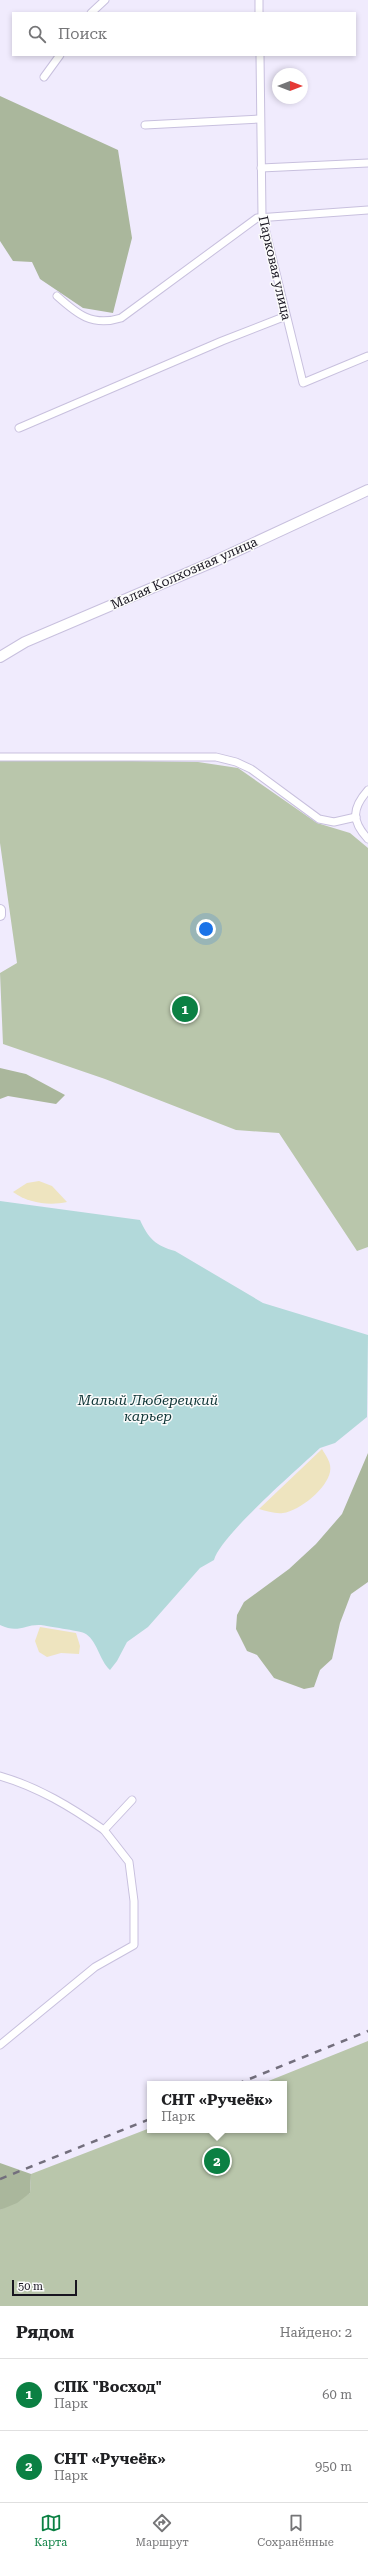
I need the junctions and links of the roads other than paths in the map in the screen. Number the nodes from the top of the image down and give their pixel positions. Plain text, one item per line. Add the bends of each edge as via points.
1 (105, 0) edge
2 (259, 0) edge
3 (92, 12) edge
4 (259, 12) edge
5 (59, 56) edge
6 (260, 56) edge
7 (44, 77) dead end
8 (260, 119) junction
9 (144, 126) dead end
10 (368, 163) edge
11 (261, 168) junction
12 (368, 210) edge
13 (262, 216) junction
14 (57, 296) dead end
15 (286, 316) junction
16 (368, 356) edge
17 (19, 428) dead end
18 (368, 490) edge
19 (0, 658) edge
20 (0, 757) edge
21 (368, 790) edge
22 (356, 817) junction
23 (368, 839) edge
24 (0, 910) edge
25 (0, 915) edge
26 (0, 1776) edge
27 (132, 1800) dead end
28 (104, 1830) junction
29 (0, 2045) edge

1 - 3 street
2 - 4 street
5 - 7 street
6 - 8 street, Парковая улица
8 - 9 street
8 - 11 street, Парковая улица
10 - 11 street
11 - 13 street, Парковая улица
12 - 13 street
13 - 14 street via 121,318 86,318 78,315
13 - 15 street, Парковая улица
15 - 16 street, Парковая улица via 303,383
15 - 17 street via 222,340
18 - 19 street, Малая Колхозная улица via 212,562 25,642
20 - 22 street via 216,757 251,769 319,819 334,822
21 - 22 street via 358,801
22 - 23 street via 358,828
24 - 25 street
26 - 28 street via 25,1783 49,1795
27 - 28 street
28 - 29 street via 129,1862 134,1902 134,1945 95,1967

